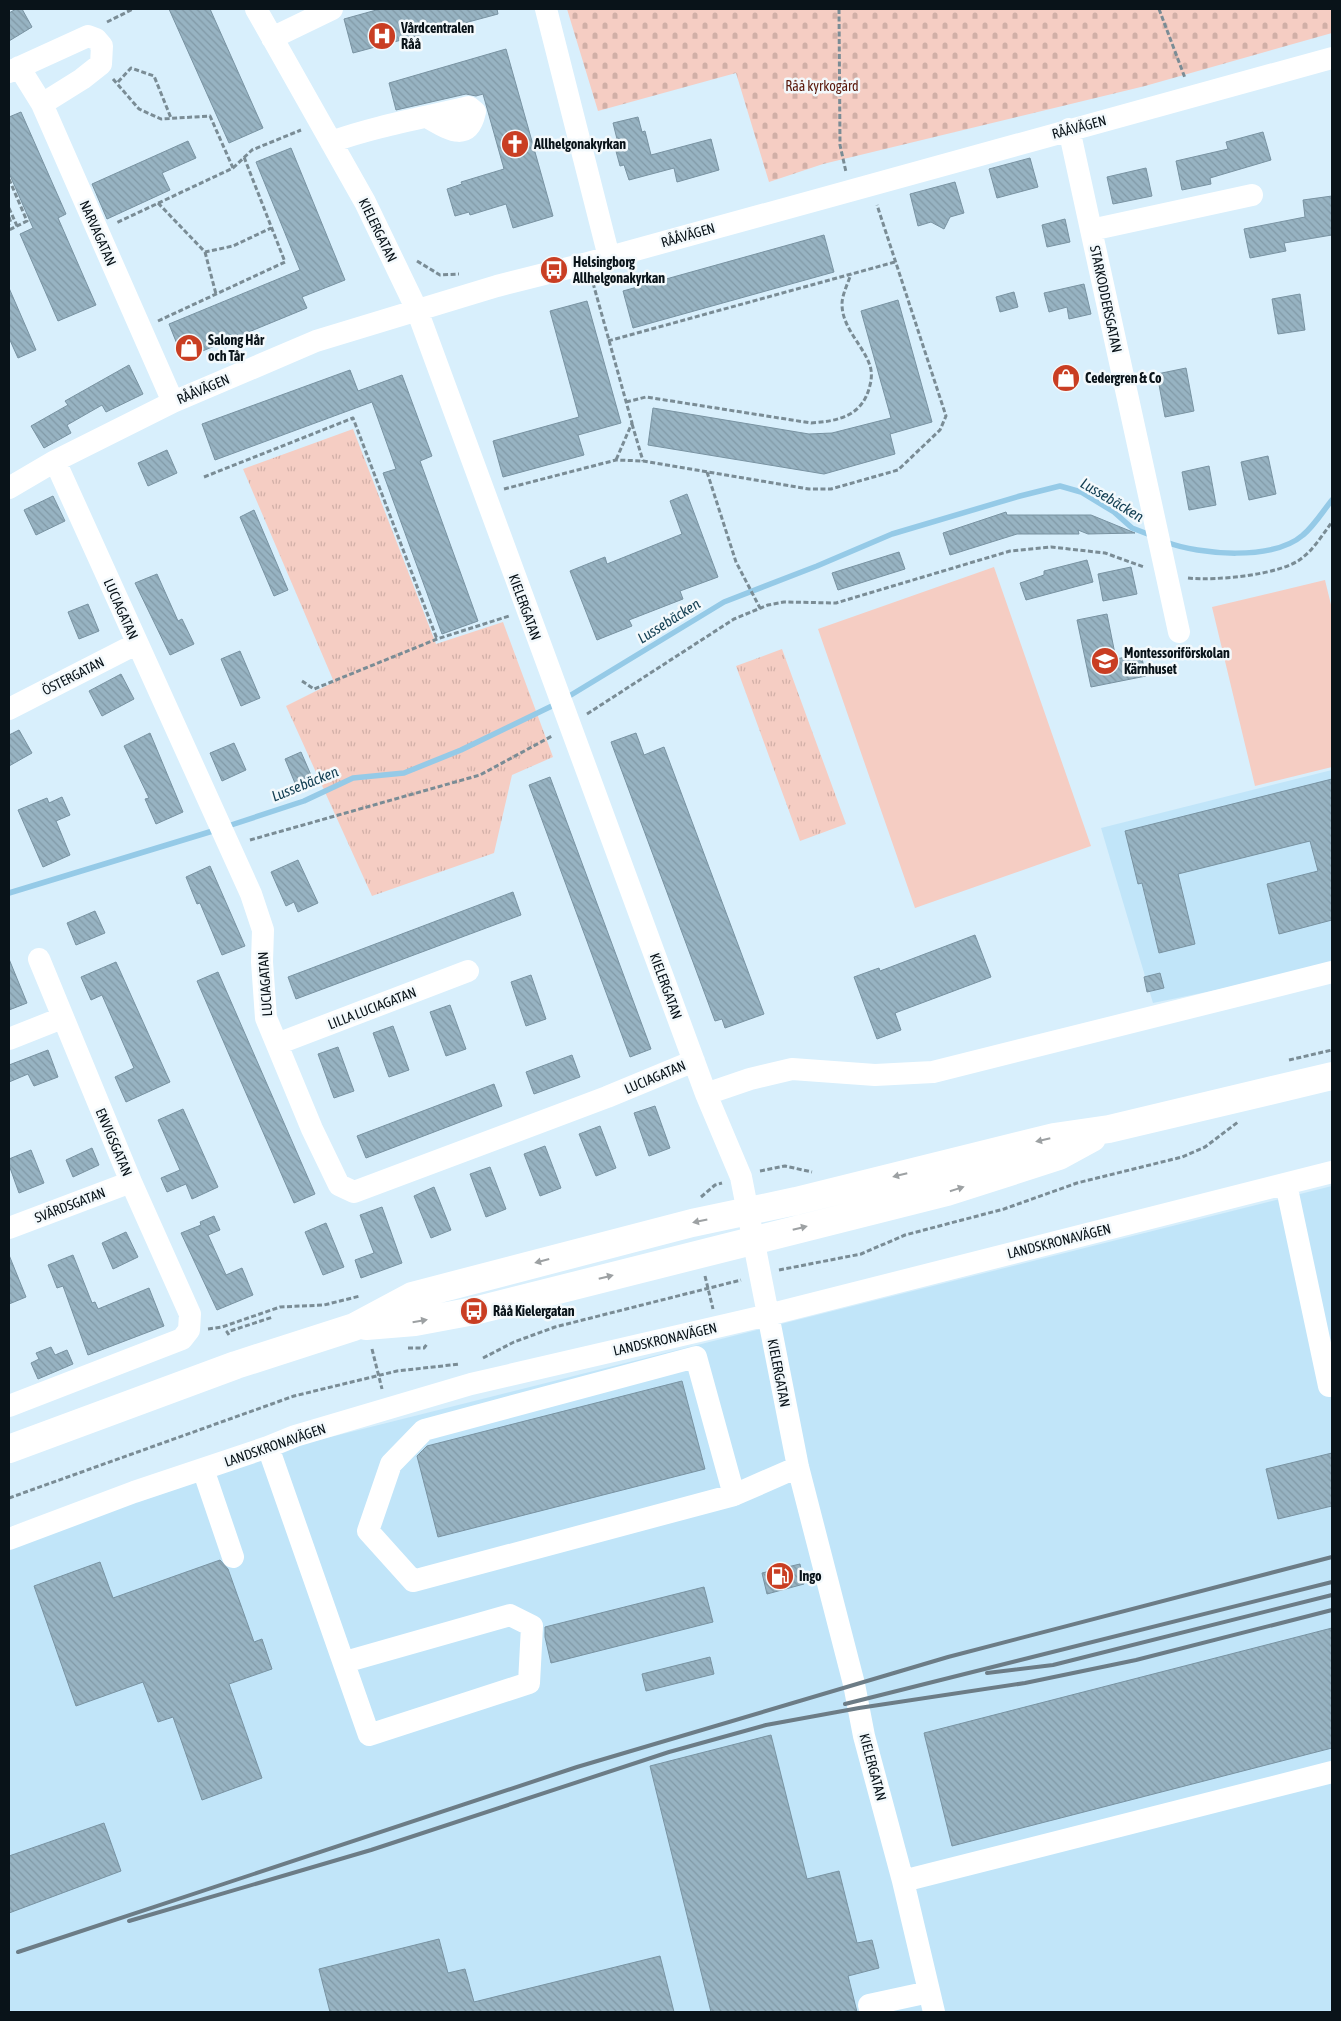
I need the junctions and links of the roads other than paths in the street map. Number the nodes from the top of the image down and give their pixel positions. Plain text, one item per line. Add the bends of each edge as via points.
1 (256, 9) edge
2 (332, 9) edge
3 (546, 9) edge
4 (272, 38) junction
5 (1332, 58) edge
6 (14, 69) edge
7 (42, 104) junction
8 (427, 117) dead end
9 (1069, 130) junction
10 (331, 142) junction
11 (1252, 195) dead end
12 (1091, 230) junction
13 (599, 260) junction
14 (416, 310) junction
15 (173, 402) junction
16 (55, 461) junction
17 (9, 488) edge
18 (1179, 632) dead end
19 (136, 644) junction
20 (9, 708) edge
21 (39, 959) dead end
22 (468, 971) dead end
23 (1332, 972) edge
24 (62, 1018) junction
25 (9, 1039) edge
26 (277, 1044) junction
27 (694, 1061) junction
28 (1332, 1076) edge
29 (706, 1094) junction
30 (1109, 1129) junction
31 (1332, 1172) edge
32 (131, 1182) junction
33 (1286, 1184) junction
34 (748, 1210) junction
35 (9, 1228) edge
36 (752, 1240) junction
37 (768, 1314) junction
38 (354, 1327) junction
39 (1329, 1386) dead end
40 (10, 1400) edge
41 (268, 1447) junction
42 (9, 1449) edge
43 (798, 1467) junction
44 (203, 1469) junction
45 (734, 1495) junction
46 (9, 1539) edge
47 (234, 1557) dead end
48 (345, 1662) junction
49 (1332, 1772) edge
50 (903, 1881) junction
51 (932, 2002) edge
52 (871, 2012) edge

1 - 4 street, KIELERGATAN
2 - 4 street
3 - 13 street
4 - 10 street, KIELERGATAN
5 - 9 street, RÅÅVÄGEN
6 - 7 street, NARVAGATAN
6 - 7 street via 88,36 102,46 101,64
7 - 15 street, NARVAGATAN
8 - 10 street
9 - 12 street, STARKODDERSGATAN
9 - 13 street, RÅÅVÄGEN
10 - 14 street, KIELERGATAN via 365,202
11 - 12 street, STARKODDERSGATAN
12 - 18 street, STARKODDERSGATAN
13 - 14 street, RÅÅVÄGEN
14 - 15 street, RÅÅVÄGEN via 316,341
14 - 27 street, KIELERGATAN
15 - 16 street, RÅÅVÄGEN
16 - 17 street, RÅÅVÄGEN
16 - 19 street, LUCIAGATAN
19 - 20 street, ÖSTERGATAN
19 - 26 street, LUCIAGATAN via 251,894 263,930 266,1018
21 - 24 street, ENVIGSGATAN
22 - 26 street, LILLA LUCIAGATAN
23 - 29 street via 933,1072 875,1075 792,1070 750,1079
24 - 25 street
24 - 32 street, ENVIGSGATAN
26 - 27 street, LUCIAGATAN via 338,1185 354,1192
27 - 29 street, KIELERGATAN
28 - 30 main road
29 - 34 street, KIELERGATAN via 741,1177
30 -> 34 main road via 1054,1137
36 -> 30 main road via 946,1192 1060,1156
31 - 33 street, LANDSKRONAVÄGEN
32 - 35 street, SVÄRDSGATAN
32 - 40 street, ENVIGSGATAN via 190,1314 191,1325 182,1339
33 - 37 street, LANDSKRONAVÄGEN
33 - 39 street
34 - 36 street, KIELERGATAN
34 -> 38 main road via 412,1296
36 - 37 street, KIELERGATAN
38 -> 36 main road via 415,1322 474,1311
37 - 41 street, LANDSKRONAVÄGEN via 471,1384 295,1436
37 - 43 street, KIELERGATAN
38 - 42 main road via 236,1365
41 - 44 street, LANDSKRONAVÄGEN
41 - 48 street
43 - 45 street
43 - 50 street, KIELERGATAN
44 - 46 street, LANDSKRONAVÄGEN
44 - 47 street
45 - 45 street via 413,1582 368,1531 391,1464 424,1430 696,1357
48 - 48 street via 369,1735 529,1683 532,1626 510,1615
49 - 50 street
50 - 51 street, KIELERGATAN
51 - 52 street via 869,2005

